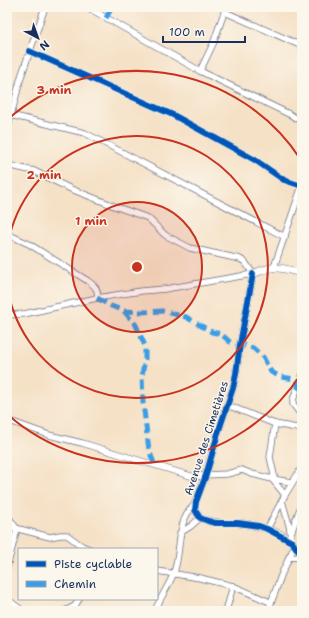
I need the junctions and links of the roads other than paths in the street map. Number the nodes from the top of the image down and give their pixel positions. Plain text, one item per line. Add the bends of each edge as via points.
1 (45, 7) edge
2 (87, 7) edge
3 (225, 10) edge
4 (302, 46) edge
5 (29, 51) junction
6 (200, 71) junction
7 (9, 116) edge
8 (302, 122) edge
9 (7, 130) edge
10 (7, 165) edge
11 (302, 186) edge
12 (7, 234) edge
13 (285, 237) junction
14 (274, 267) junction
15 (302, 273) edge
16 (254, 274) junction
17 (97, 298) junction
18 (7, 315) edge
19 (302, 375) edge
20 (227, 404) junction
21 (302, 413) edge
22 (7, 420) edge
23 (275, 424) junction
24 (302, 429) edge
25 (302, 467) edge
26 (206, 475) junction
27 (194, 477) junction
28 (272, 479) junction
29 (292, 482) junction
30 (202, 485) junction
31 (284, 498) junction
32 (302, 503) edge
33 (195, 504) junction
34 (7, 515) edge
35 (200, 518) junction
36 (7, 526) edge
37 (17, 528) junction
38 (267, 529) junction
39 (180, 533) junction
40 (291, 533) junction
41 (293, 544) junction
42 (87, 548) edge
43 (289, 557) junction
44 (302, 557) edge
45 (7, 567) edge
46 (158, 571) edge
47 (174, 574) junction
48 (233, 586) junction
49 (7, 599) edge
50 (78, 600) edge
51 (270, 602) junction
52 (23, 611) edge
53 (65, 611) edge
54 (155, 611) edge
55 (226, 611) edge
56 (268, 611) edge

1 - 5 street
2 - 6 street
3 - 4 street
3 - 6 street
5 - 7 street
5 - 11 street via 173,115 255,160 284,180
6 - 8 street
7 - 9 street
7 - 13 street via 85,133
10 - 16 street via 34,171 71,189 148,218 165,235 190,248 240,259
11 - 13 street
12 - 17 street via 93,284 98,293
13 - 14 street
14 - 15 street
14 - 16 street
16 - 17 street
16 - 20 street, Avenue des Cimetières via 236,374
17 - 18 street via 24,314
19 - 21 street via 293,404
20 - 23 street
20 - 26 street, Avenue des Cimetières
22 - 27 street via 49,435
23 - 24 street
23 - 28 street via 270,457 274,475
25 - 29 street
26 - 27 street
26 - 28 street via 242,470
26 - 30 street, Avenue des Cimetières
27 - 30 street
28 - 29 street
28 - 31 street
29 - 31 street
30 - 33 street, Avenue des Cimetières
31 - 38 street
31 - 40 street
32 - 40 street
33 - 35 street, Avenue des Cimetières
33 - 39 street via 187,514
34 - 37 street
35 - 38 street via 215,523 245,524
35 - 39 street
36 - 37 street
37 - 42 street via 50,537 67,535
37 - 45 street
38 - 41 street
39 - 47 street
40 - 41 street
41 - 43 street
41 - 44 street
43 - 44 street
43 - 51 street
46 - 47 street
47 - 48 street
47 - 54 street
48 - 51 street
48 - 55 street
49 - 52 street
50 - 53 street via 75,606
51 - 56 street

